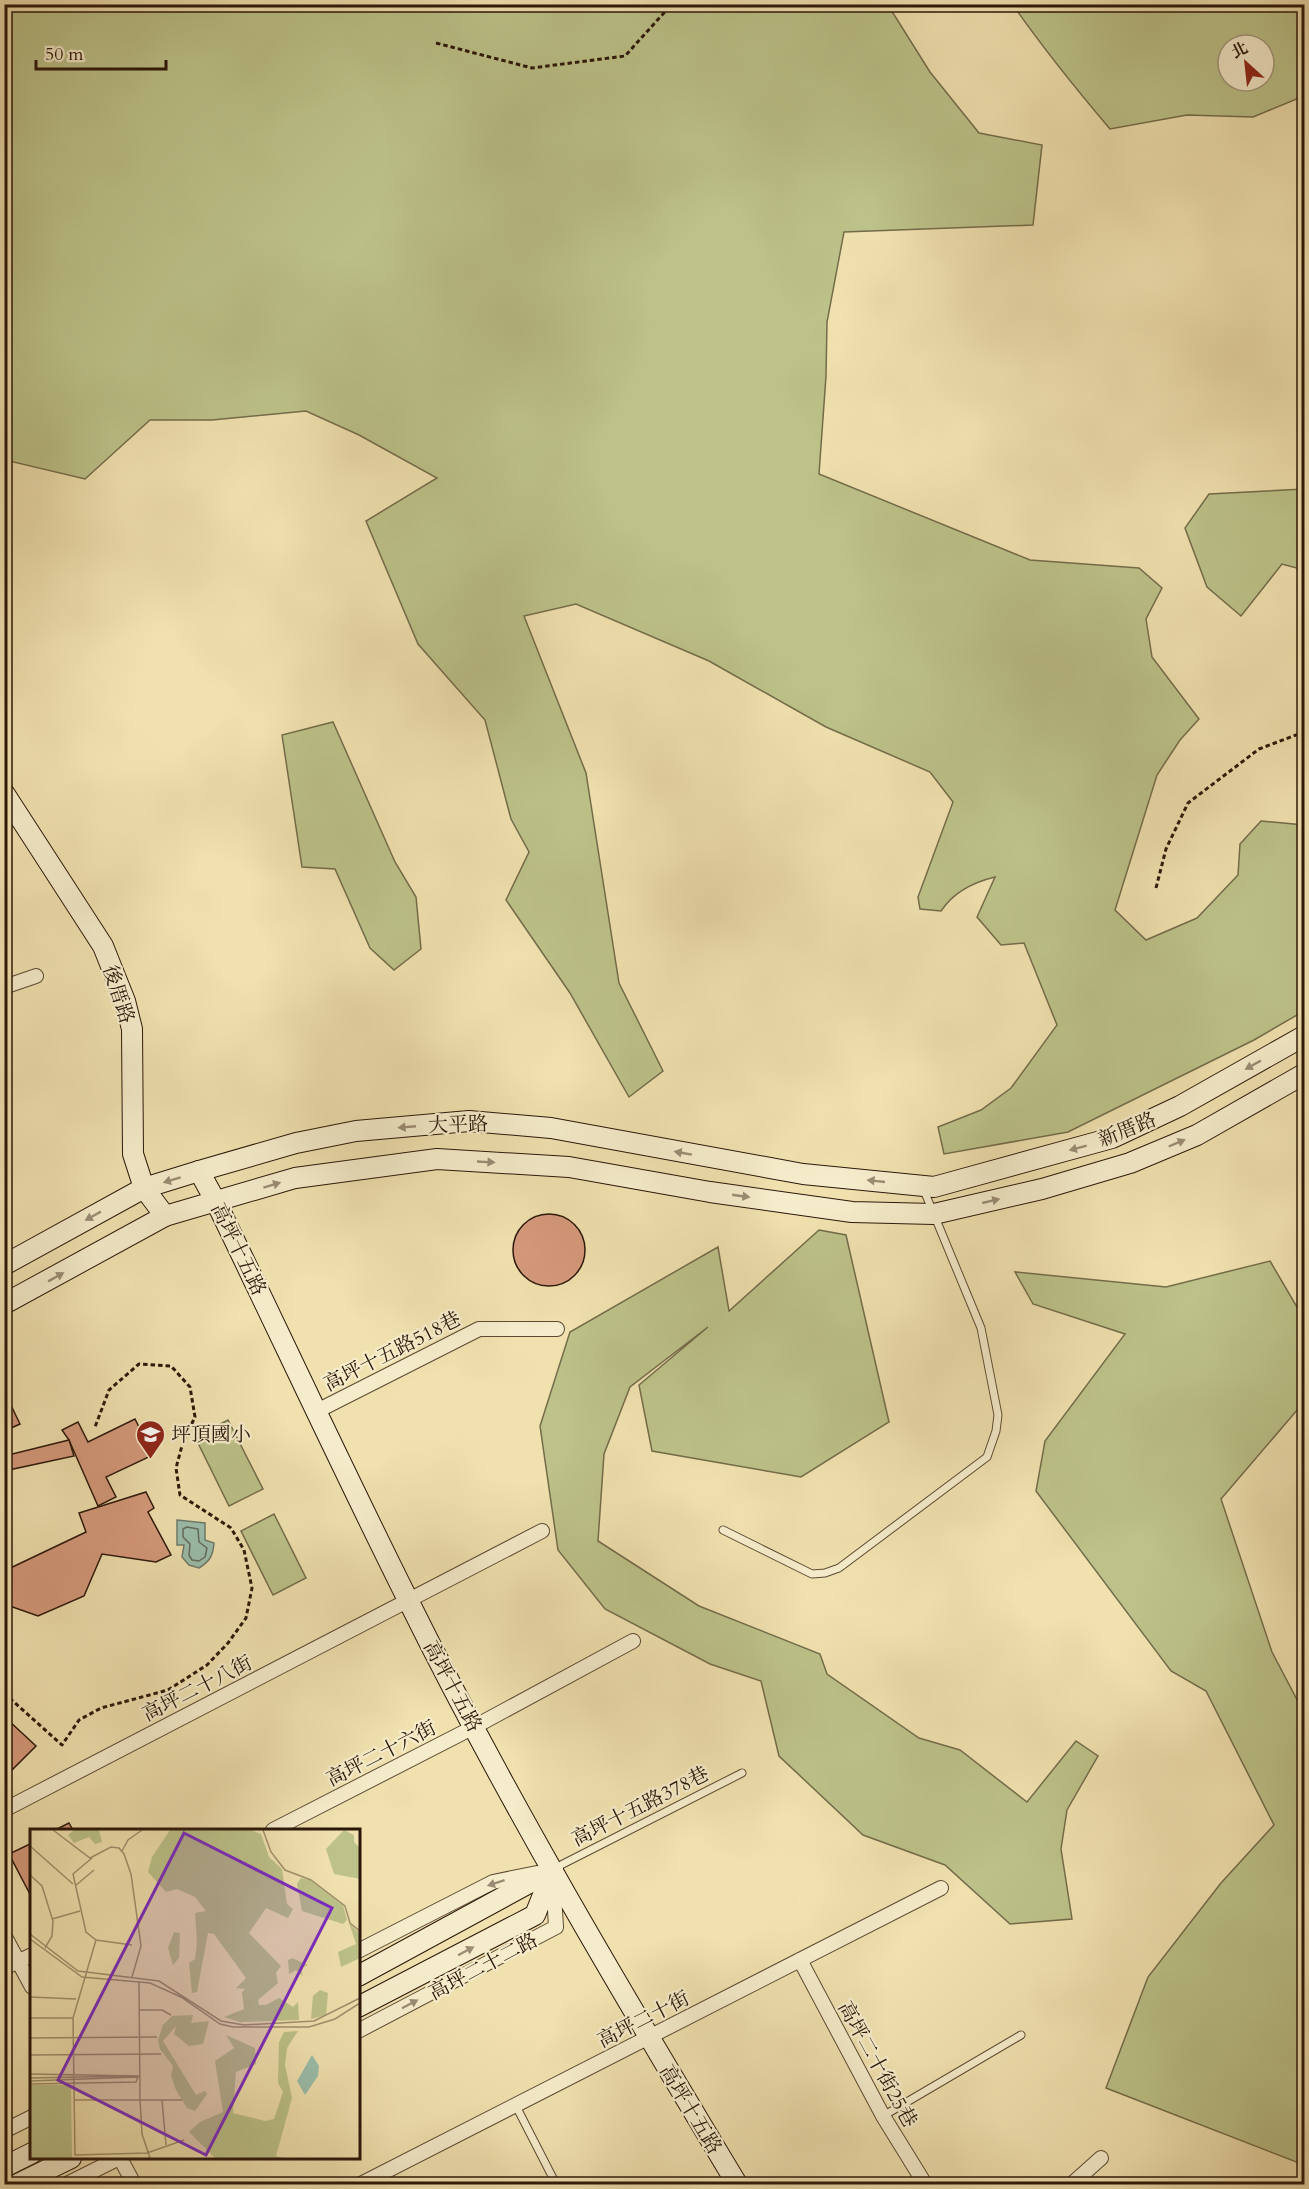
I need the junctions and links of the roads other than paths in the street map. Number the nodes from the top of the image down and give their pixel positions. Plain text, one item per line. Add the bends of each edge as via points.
1 (4, 793) edge
2 (36, 976) dead end
3 (4, 987) edge
4 (1305, 1036) edge
5 (1305, 1074) edge
6 (199, 1171) junction
7 (928, 1186) junction
8 (144, 1188) junction
9 (216, 1202) junction
10 (934, 1214) junction
11 (165, 1216) junction
12 (4, 1265) edge
13 (4, 1304) edge
14 (557, 1329) dead end
15 (317, 1411) junction
16 (723, 1530) dead end
17 (542, 1531) dead end
18 (408, 1601) junction
19 (633, 1641) dead end
20 (474, 1727) junction
21 (742, 1773) dead end
22 (4, 1810) edge
23 (275, 1829) edge
24 (553, 1870) junction
25 (942, 1888) dead end
26 (4, 1935) edge
27 (360, 1950) edge
28 (30, 1956) edge
29 (800, 1960) junction
30 (18, 1961) junction
31 (4, 1968) edge
32 (360, 1975) edge
33 (30, 1983) edge
34 (360, 2006) edge
35 (360, 2030) edge
36 (1021, 2035) dead end
37 (649, 2038) junction
38 (516, 2106) junction
39 (883, 2116) junction
40 (30, 2118) edge
41 (4, 2131) edge
42 (30, 2154) edge
43 (1101, 2158) dead end
44 (67, 2159) edge
45 (115, 2159) edge
46 (120, 2159) edge
47 (4, 2167) edge
48 (18, 2184) edge
49 (67, 2184) edge
50 (134, 2184) edge
51 (361, 2184) edge
52 (556, 2184) edge
53 (736, 2184) edge
54 (925, 2184) edge
55 (1072, 2184) edge

1 - 8 street, 後厝路 via 103,946 125,1001 132,1029 133,1154
2 - 3 street
4 -> 7 street, 新厝路 via 1180,1106 1113,1138
10 -> 5 street, 新厝路 via 1042,1189 1130,1163 1197,1135
7 -> 6 street, 大平路 via 803,1174 551,1128 469,1121 356,1131 296,1143
6 -> 8 street, 大平路
6 - 9 street, 高坪十五路
7 - 10 lane
8 - 11 street, 後厝路
8 -> 12 street, 大平路
9 -> 10 street, 大平路 via 295,1178 437,1159 569,1167 852,1212
9 - 11 street, 大平路
9 - 15 street, 高坪十五路
10 - 16 lane via 981,1328 998,1415 987,1457 839,1568 825,1573 812,1574
13 -> 11 street, 大平路
14 - 15 street, 高坪十五路518巷 via 479,1329
15 - 18 street, 高坪十五路
17 - 18 street, 高坪二十八街
18 - 20 street, 高坪十五路
18 - 22 street, 高坪二十八街
19 - 20 street, 高坪二十六街
20 - 23 street, 高坪二十六街
20 - 24 street, 高坪十五路
21 - 24 lane, 高坪十五路378巷
24 -> 27 street via 493,1882
24 - 32 street
34 -> 24 street, 高坪二十二路 via 535,1915
35 -> 24 street, 高坪二十二路 via 556,1927
24 - 37 street, 高坪十五路
25 - 29 street, 高坪二十街
26 - 30 street
28 - 30 street
29 - 37 street, 高坪二十街
29 - 39 street, 高坪二十街25巷
30 - 31 street
30 - 33 street
36 - 39 lane
37 - 38 street, 高坪二十街
37 - 53 street, 高坪十五路
38 - 51 street, 高坪二十街
38 - 52 lane
39 - 54 street, 高坪二十街25巷
40 - 41 street
42 - 47 street
43 - 55 street
44 - 48 street
45 - 49 street
46 - 50 street

